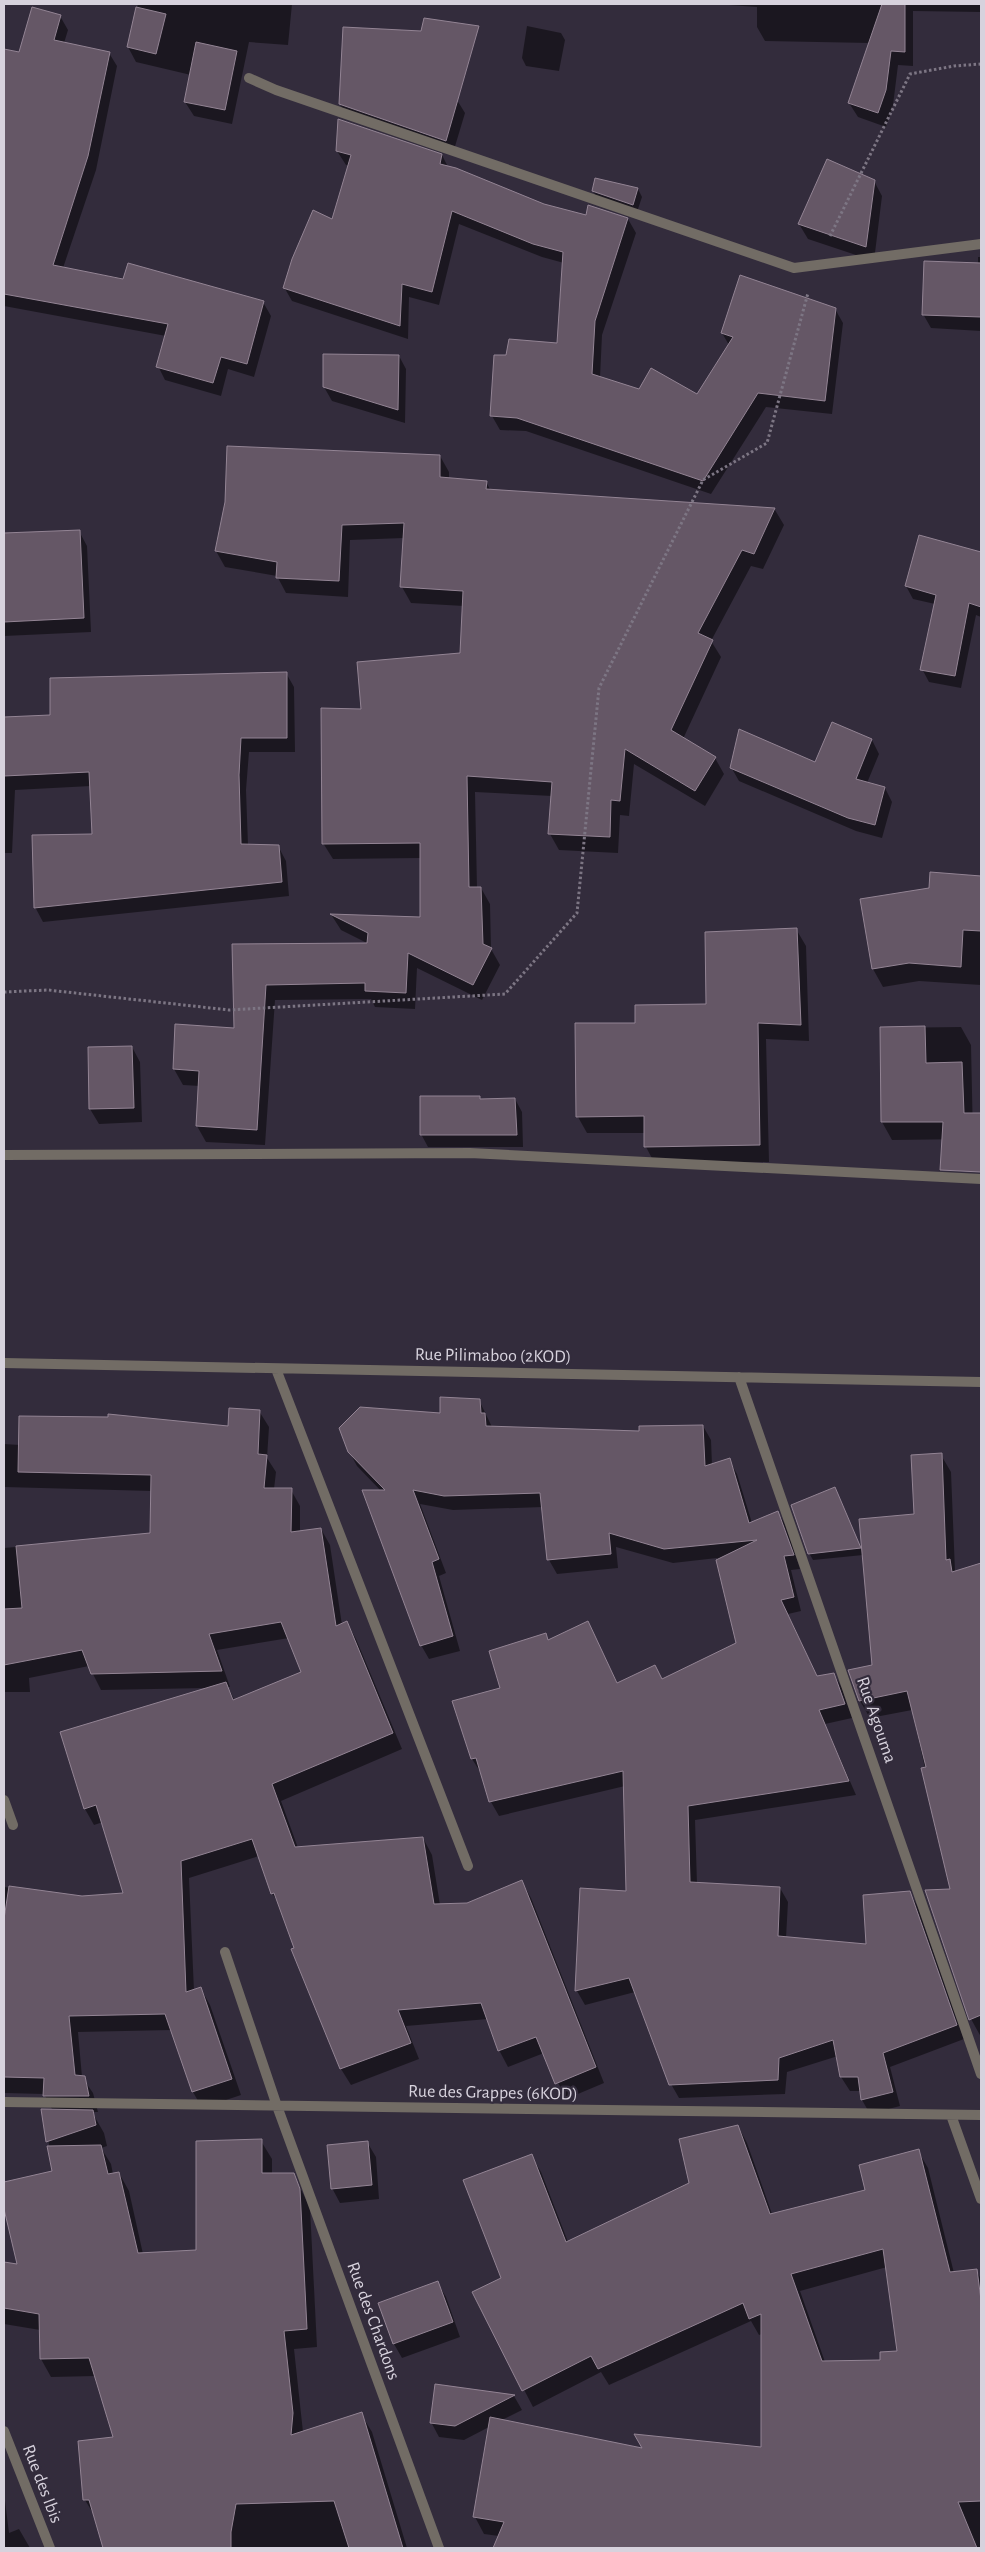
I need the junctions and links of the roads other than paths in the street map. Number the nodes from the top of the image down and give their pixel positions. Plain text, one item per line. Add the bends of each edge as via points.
1 (249, 78) dead end
2 (981, 244) edge
3 (4, 1155) edge
4 (981, 1179) edge
5 (4, 1363) edge
6 (276, 1369) junction
7 (739, 1377) junction
8 (981, 1382) edge
9 (4, 1800) edge
10 (13, 1825) dead end
11 (468, 1866) dead end
12 (226, 1952) dead end
13 (981, 2074) edge
14 (4, 2102) edge
15 (277, 2106) junction
16 (951, 2115) junction
17 (981, 2115) edge
18 (981, 2199) edge
19 (4, 2431) edge
20 (50, 2548) edge
21 (439, 2548) edge

1 - 2 street via 794,268
3 - 4 street via 470,1153
5 - 6 street, Rue Pilimaboo (2KOD)
6 - 7 street, Rue Pilimaboo (2KOD)
6 - 11 street
7 - 8 street, Rue Pilimaboo (2KOD)
7 - 13 street, Rue Agouma
9 - 10 street
12 - 15 street, Rue des Chardons
14 - 15 street, Rue des Grappes (6KOD)
15 - 16 street, Rue des Grappes (6KOD)
15 - 21 street, Rue des Chardons
16 - 17 street, Rue des Grappes (6KOD)
16 - 18 street
19 - 20 street, Rue des Ibis

